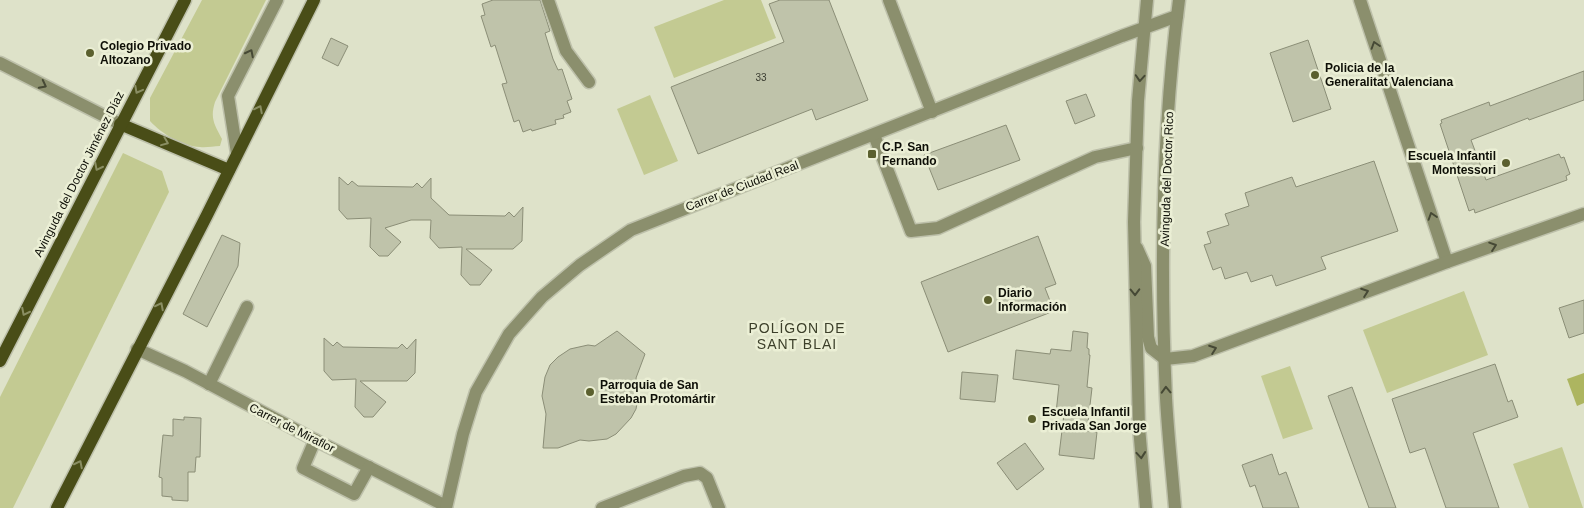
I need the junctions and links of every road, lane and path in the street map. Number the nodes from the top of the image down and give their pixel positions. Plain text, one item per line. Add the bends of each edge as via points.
1 (185, 0) edge
2 (277, 0) edge
3 (314, 0) edge
4 (548, 0) edge
5 (889, 0) edge
6 (1147, 0) edge
7 (1179, 0) edge
8 (1360, 0) edge
9 (1177, 16) junction
10 (1144, 29) junction
11 (0, 63) edge
12 (589, 82) dead end
13 (932, 112) junction
14 (120, 124) junction
15 (874, 134) junction
16 (1137, 148) junction
17 (237, 153) junction
18 (229, 170) junction
19 (1584, 214) edge
20 (1134, 241) junction
21 (1447, 262) junction
22 (246, 308) dead end
23 (138, 349) junction
24 (1165, 359) junction
25 (0, 361) edge
26 (209, 384) junction
27 (315, 440) junction
28 (370, 467) junction
29 (446, 507) edge
30 (57, 508) edge
31 (602, 508) edge
32 (719, 508) edge
33 (1146, 508) edge
34 (1175, 508) edge

1 -> 14 main road, Avinguda del Doctor Jiménez Díaz
17 -> 2 street via 228,96
17 -> 3 main road
4 - 12 street via 566,51
5 - 13 street
6 - 10 street
7 - 9 street, Avinguda del Doctor Rico
21 -> 8 street
9 - 10 street, Carrer de Ciudad Real
9 - 24 street, Avinguda del Doctor Rico via 1166,143
10 - 13 street, Carrer de Ciudad Real
10 -> 16 street
11 -> 14 street
13 - 15 street, Carrer de Ciudad Real
14 -> 18 main road
14 -> 25 main road, Avinguda del Doctor Jiménez Díaz
15 - 16 street via 911,231 938,228 1095,157
15 - 29 street, Carrer de Ciudad Real via 630,230 542,297 509,334 476,392
16 - 20 street
17 - 18 main road
23 -> 18 main road
21 -> 19 street
20 - 24 street via 1145,266 1148,337 1151,348
20 -> 33 street via 1139,427
24 -> 21 street via 1193,356
22 - 26 street
23 - 26 street, Carrer de Miraflor
30 -> 23 main road
34 -> 24 street, Avinguda del Doctor Rico
26 - 27 street, Carrer de Miraflor
27 - 28 street, Carrer de Miraflor
27 - 28 street via 302,468 354,494
28 - 29 street, Carrer de Miraflor
31 - 32 street via 684,476 700,473 708,478

